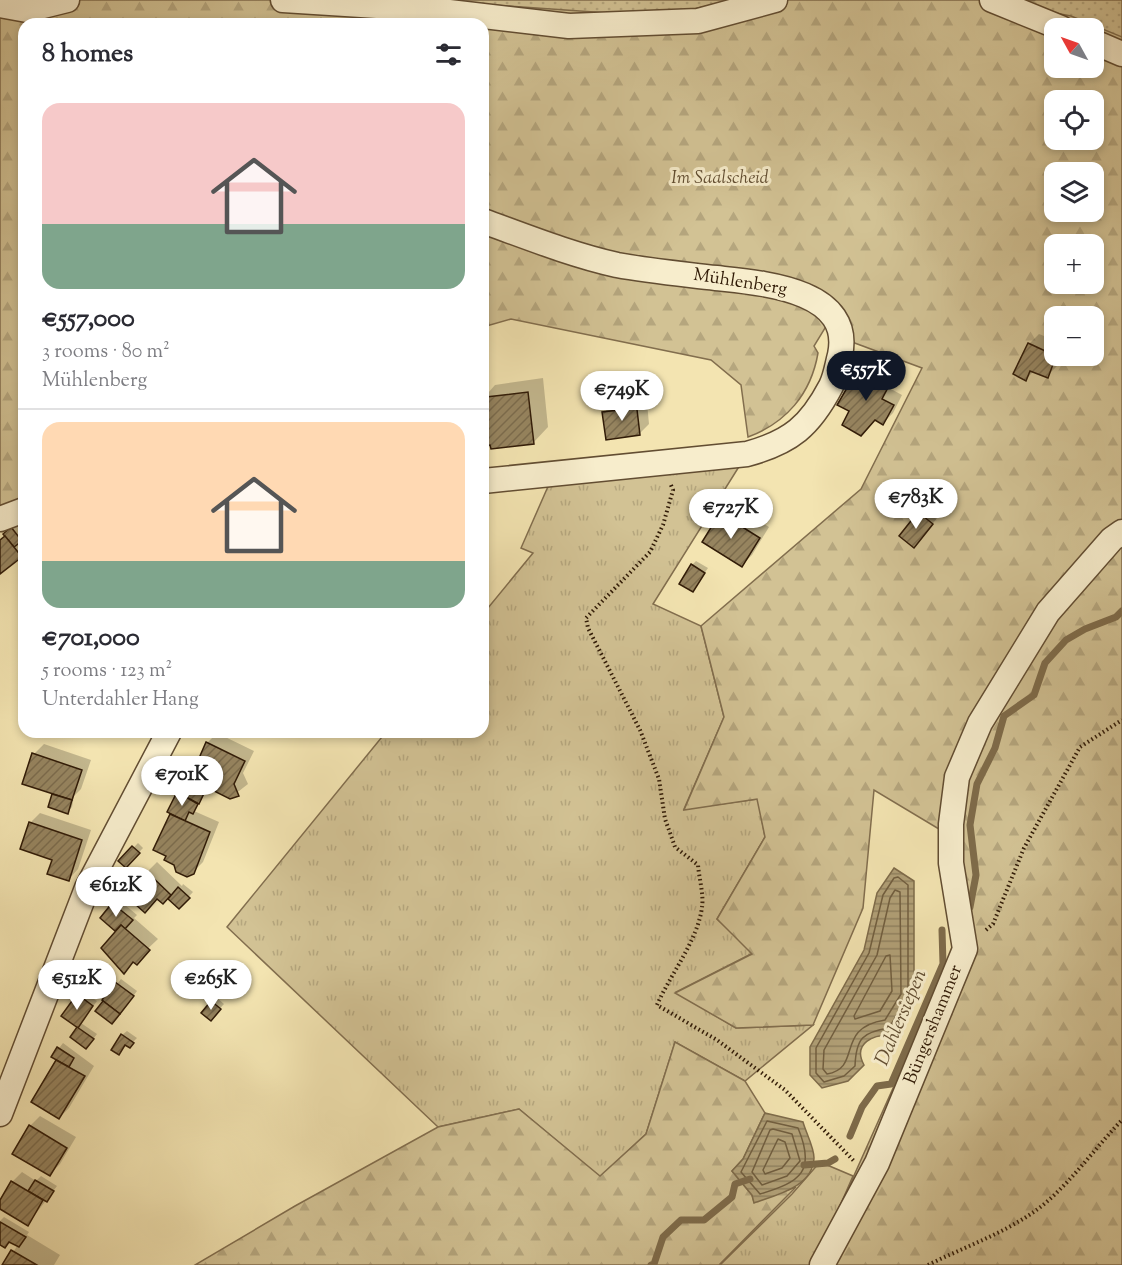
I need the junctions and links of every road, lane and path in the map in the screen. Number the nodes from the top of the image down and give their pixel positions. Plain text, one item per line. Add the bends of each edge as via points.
1 (67, 0) edge
2 (283, 0) edge
3 (775, 0) edge
4 (992, 0) edge
5 (0, 5) edge
6 (27, 10) junction
7 (40, 18) edge
8 (1044, 21) edge
9 (1104, 46) edge
10 (1122, 54) edge
11 (489, 224) edge
12 (663, 461) junction
13 (489, 480) edge
14 (18, 512) edge
15 (0, 519) edge
16 (1122, 532) edge
17 (1122, 720) edge
18 (167, 738) edge
19 (965, 949) junction
20 (0, 1114) edge
21 (1122, 1120) edge
22 (844, 1150) dead end
23 (822, 1265) edge
24 (928, 1265) edge

1 - 6 street
2 - 3 street via 424,9 569,26 698,21
4 - 8 street
5 - 6 street
6 - 7 street
9 - 10 street
11 - 12 street, Mühlenberg via 616,264 776,285 813,299 841,327 835,378 811,420 793,435 773,447 747,454
12 - 13 street, Mühlenberg
12 - 22 path via 673,490 650,552 586,618 640,730 658,779 675,847 698,865 703,906 689,945 657,1005 717,1040 785,1090
14 - 15 street
16 - 19 street, Büngershammer via 1048,612 980,723 957,777 951,863
17 - 19 path via 1080,747 1024,848 993,924
18 - 20 street via 87,888
19 - 23 street, Büngershammer via 877,1163
21 - 24 path via 1084,1165 1016,1225

